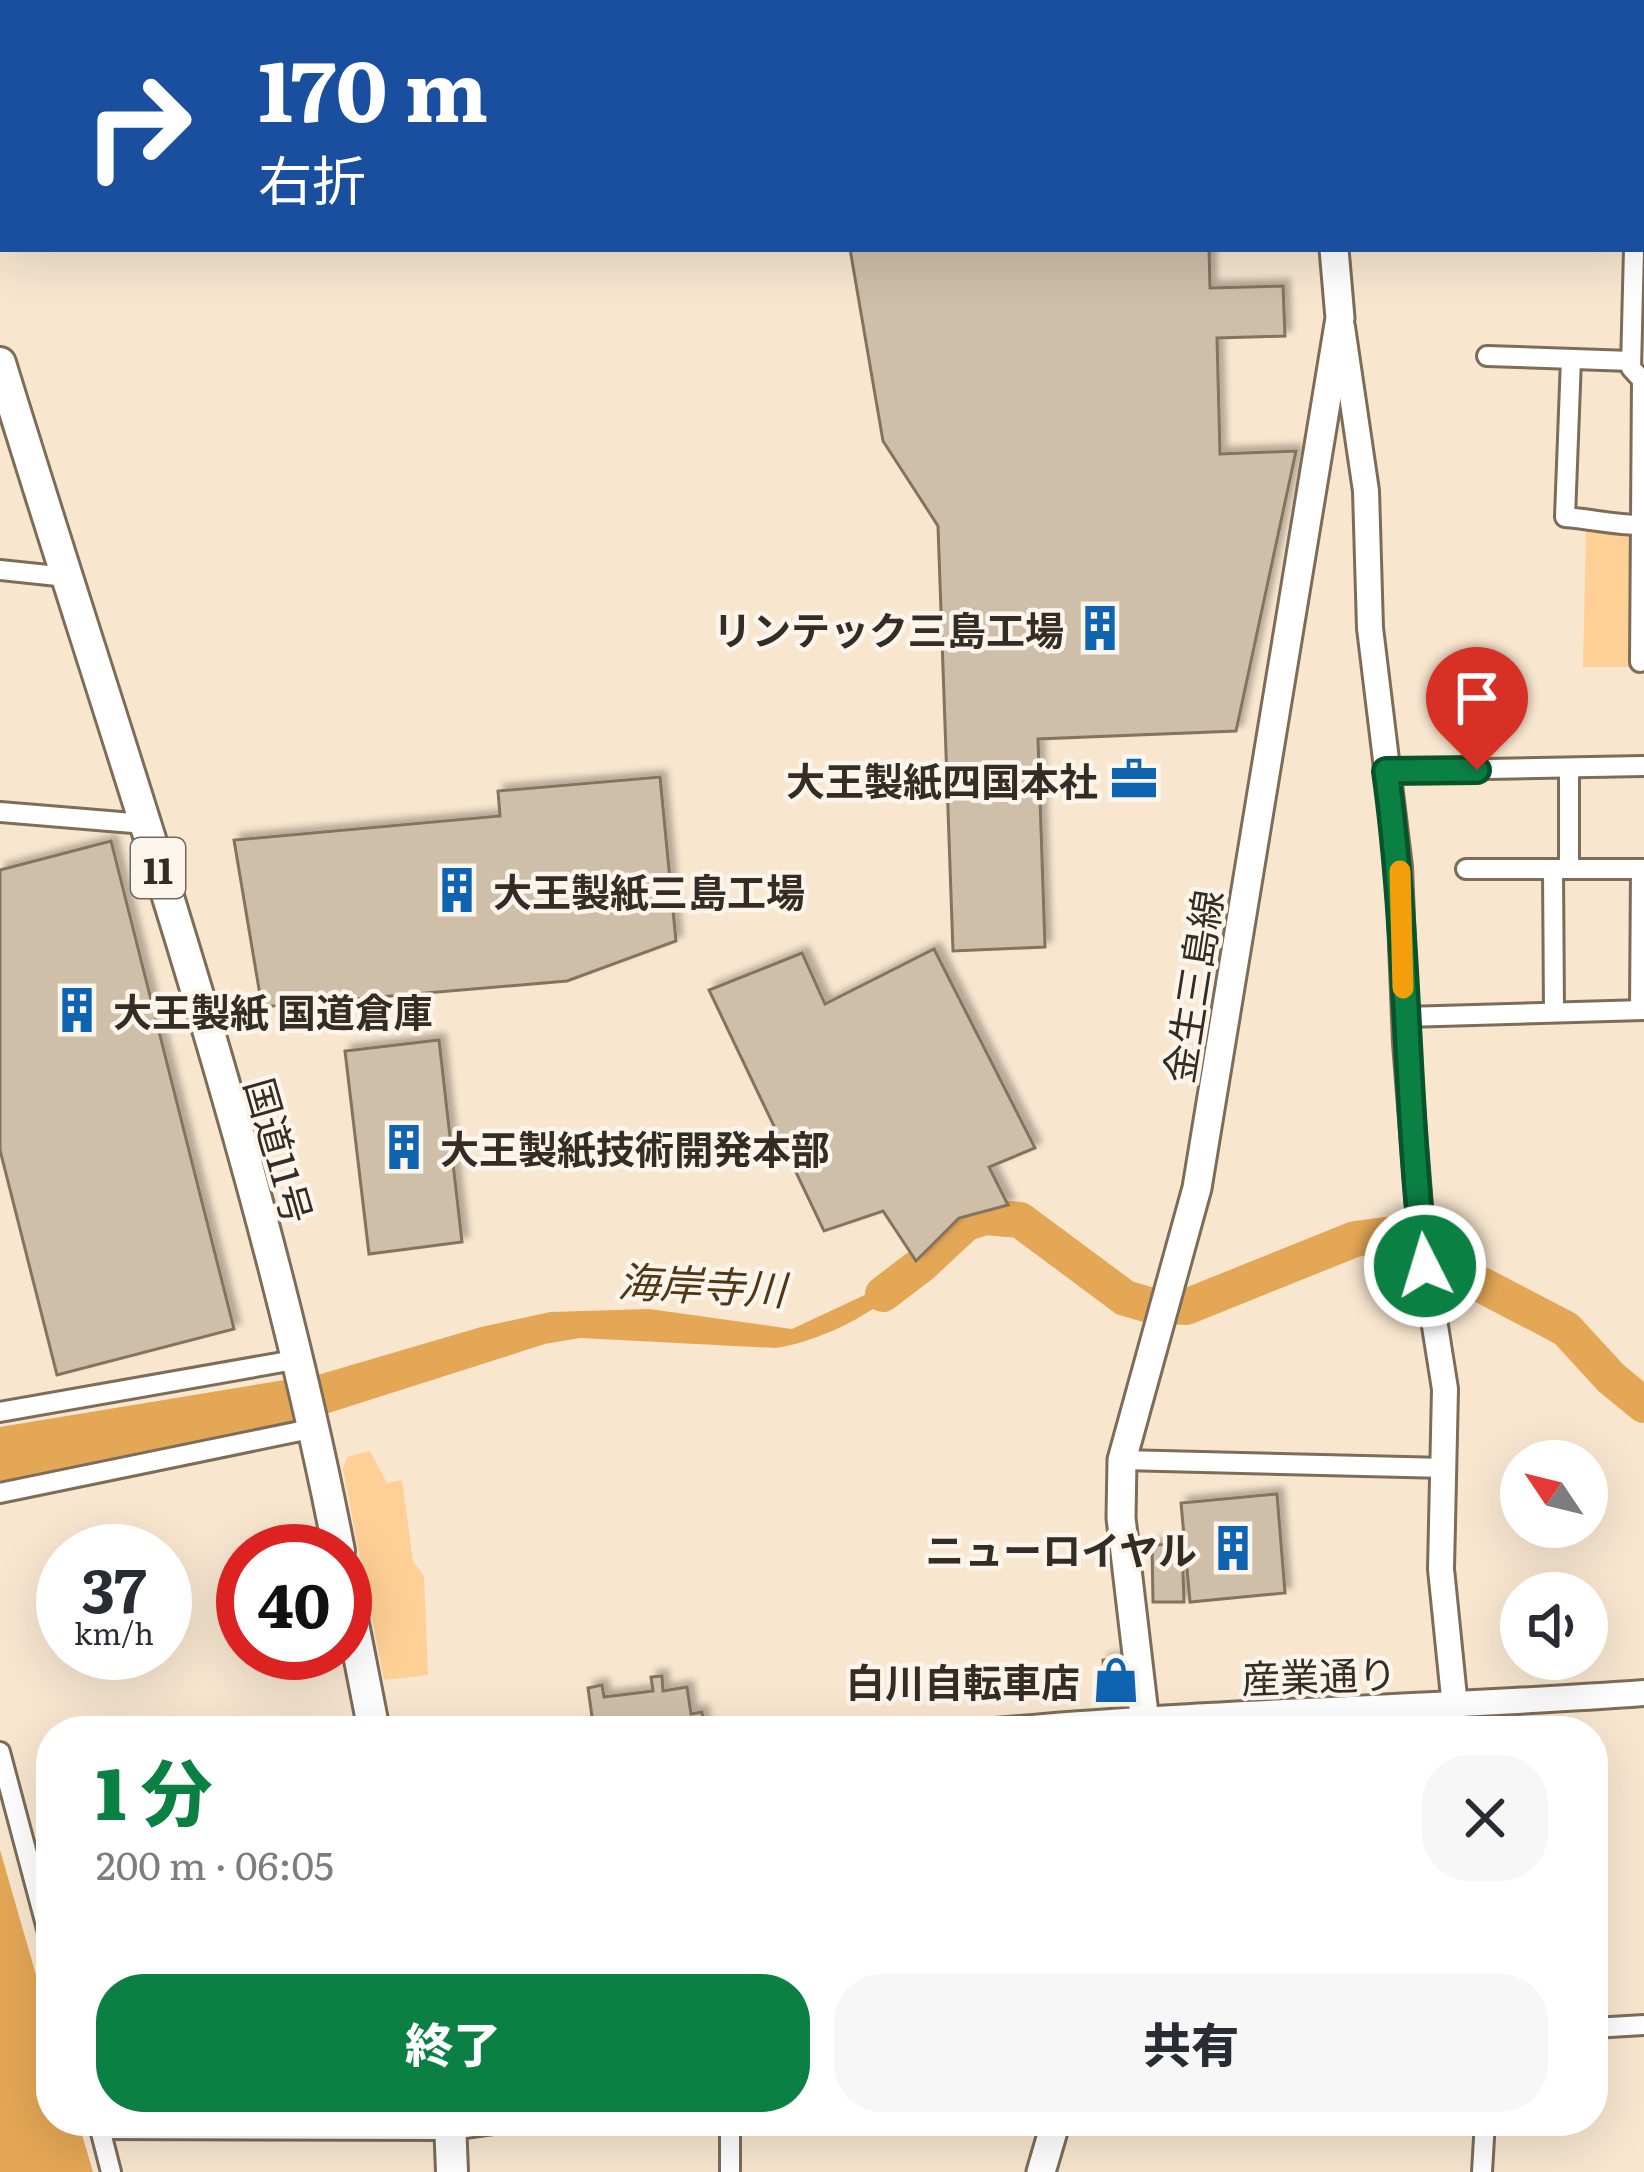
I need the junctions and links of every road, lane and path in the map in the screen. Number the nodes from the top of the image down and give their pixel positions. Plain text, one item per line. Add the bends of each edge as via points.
1 (1334, 252) edge
2 (1634, 252) edge
3 (1340, 318) junction
4 (1487, 356) dead end
5 (1571, 359) junction
6 (1631, 361) junction
7 (0, 363) edge
8 (1643, 380) edge
9 (1642, 522) edge
10 (0, 570) edge
11 (67, 577) junction
12 (1640, 662) dead end
13 (1644, 766) edge
14 (1569, 768) junction
15 (1386, 771) junction
16 (0, 812) edge
17 (146, 824) junction
18 (1466, 869) dead end
19 (1643, 869) edge
20 (1561, 870) junction
21 (1642, 1010) edge
22 (1555, 1012) junction
23 (1405, 1017) junction
24 (302, 1368) junction
25 (0, 1412) edge
26 (314, 1424) junction
27 (1122, 1460) junction
28 (1446, 1468) junction
29 (0, 1493) edge
30 (334, 1524) edge
31 (364, 1680) edge
32 (1644, 1693) edge
33 (371, 1716) edge
34 (1145, 1716) edge
35 (1219, 1716) edge
36 (1411, 1716) edge
37 (1456, 1716) edge
38 (1478, 1716) edge
39 (0, 1752) edge
40 (36, 1853) edge
41 (1644, 2025) edge
42 (1608, 2027) edge
43 (102, 2136) edge
44 (450, 2136) edge
45 (730, 2136) edge
46 (1052, 2136) edge
47 (1484, 2136) edge
48 (111, 2172) edge
49 (452, 2172) edge
50 (730, 2172) edge
51 (1041, 2172) edge
52 (1482, 2172) edge

1 - 3 main road, 金生三島線
2 - 6 street
3 - 15 street via 1366,491
3 - 27 main road, 金生三島線 via 1197,1188
4 - 5 street
5 - 6 street
5 - 9 street via 1565,517
6 - 8 street
7 - 11 highway, 国道11号 / 11
8 - 9 street
9 - 12 street
10 - 11 street
11 - 17 highway, 国道11号 / 11
13 - 14 street
14 - 15 street
14 - 20 street
15 - 23 street via 1400,867
16 - 17 street
17 - 24 highway, 国道11号 / 11
18 - 20 street
19 - 20 street
19 - 21 street
20 - 22 street
21 - 22 street
22 - 23 street
23 - 28 street
24 - 25 street
24 - 26 highway, 国道11号 / 11
26 - 29 street
26 - 30 highway, 国道11号 / 11
27 - 28 street
27 - 34 main road, 金生三島線 via 1121,1518
28 - 37 street via 1442,1569
31 - 33 highway
32 - 38 street, 産業通り
35 - 36 street, 産業通り via 1292,1708
39 - 40 street
41 - 42 street
43 - 48 street
44 - 49 highway
45 - 50 street
46 - 51 main road
47 - 52 street

